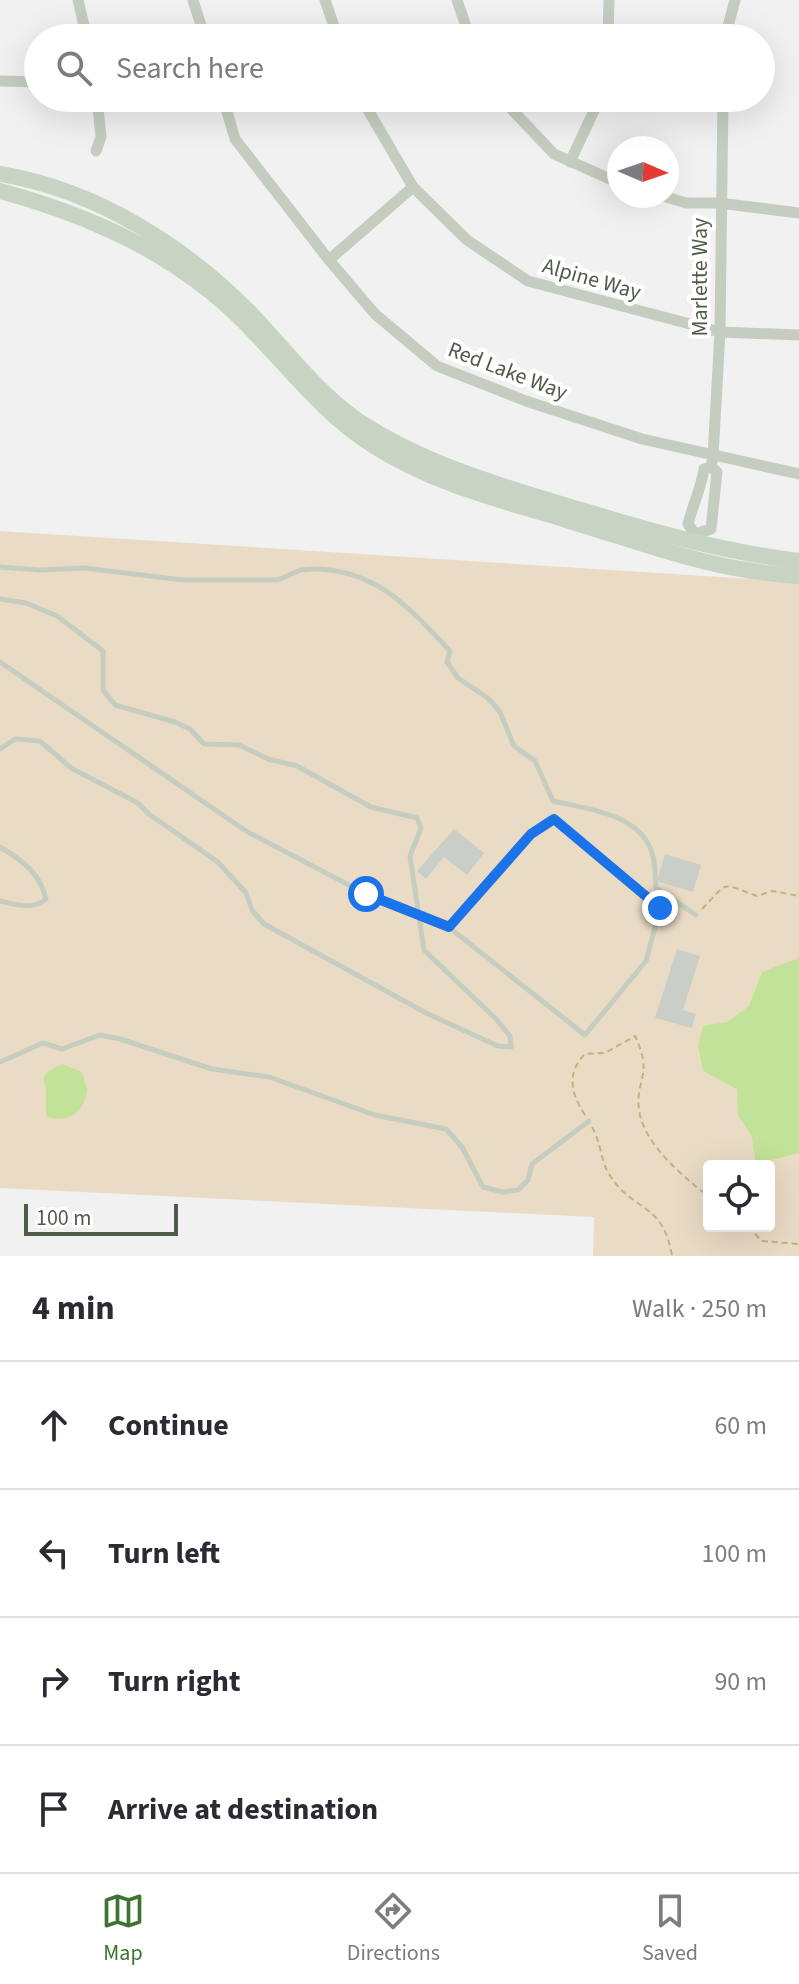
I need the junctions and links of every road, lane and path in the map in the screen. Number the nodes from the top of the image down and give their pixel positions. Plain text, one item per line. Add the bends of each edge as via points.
1 (78, 0) edge
2 (193, 0) edge
3 (325, 0) edge
4 (457, 0) edge
5 (609, 0) edge
6 (735, 0) edge
7 (84, 24) edge
8 (201, 24) edge
9 (333, 24) edge
10 (462, 24) edge
11 (608, 24) edge
12 (729, 24) edge
13 (0, 81) edge
14 (24, 82) edge
15 (98, 112) edge
16 (227, 112) edge
17 (369, 112) edge
18 (514, 112) edge
19 (593, 112) edge
20 (722, 112) edge
21 (96, 151) dead end
22 (570, 162) junction
23 (0, 174) edge
24 (607, 178) edge
25 (413, 187) junction
26 (0, 191) edge
27 (679, 201) edge
28 (719, 203) junction
29 (799, 213) edge
30 (329, 260) junction
31 (720, 332) junction
32 (799, 335) edge
33 (712, 461) junction
34 (799, 474) edge
35 (700, 493) junction
36 (714, 495) junction
37 (693, 545) junction
38 (799, 561) edge
39 (0, 567) edge
40 (799, 576) edge
41 (0, 599) edge
42 (0, 662) edge
43 (0, 749) edge
44 (0, 847) edge
45 (799, 896) edge
46 (0, 901) edge
47 (417, 912) junction
48 (696, 915) joint
49 (449, 927) junction
50 (0, 1062) edge
51 (589, 1121) junction
52 (703, 1192) edge
53 (754, 1232) edge
54 (799, 1244) edge
55 (672, 1256) edge

1 - 7 street
2 - 8 street
3 - 9 street
4 - 10 street
5 - 11 street
6 - 12 street
13 - 14 street
15 - 21 street via 101,137
16 - 30 street, Red Lake Way via 235,139
17 - 25 street, Alpine Way
18 - 22 street via 554,154
19 - 22 street
20 - 28 street, Marlette Way
22 - 24 street
23 - 37 main road via 103,207 169,244 214,277 356,419 439,464
25 - 30 street
25 - 31 street, Alpine Way via 467,240 528,281
26 - 37 main road via 49,205 144,246 213,293 306,392 373,445 451,486
27 - 28 street
28 - 29 street
28 - 31 street, Marlette Way
30 - 33 street, Red Lake Way via 375,314 437,366 526,401
31 - 32 street, Alpine Way
31 - 33 street, Marlette Way
33 - 34 street, Red Lake Way
33 - 35 street via 704,469
33 - 36 street via 717,472
35 - 36 street
35 - 37 street via 688,524
36 - 37 street via 711,529
37 - 38 main road
37 - 40 main road via 754,573
39 - 48 lane via 84,568 183,580 276,580 320,569 354,573 383,586 450,651 447,662 458,678 494,705 514,746 535,761 553,801 589,807 631,824 651,849 656,888
41 - 47 lane via 57,616 103,651 103,690 115,705 175,722 204,744 239,745 297,766 371,807 417,818 421,828 410,856
42 - 47 lane via 246,831 366,894
43 - 47 lane via 15,739 40,741 71,768 138,803 218,862 246,893 264,924 428,1014 511,1047 510,1036 496,1019 424,950
44 - 46 lane via 27,865 42,883 46,899 28,906
45 - 48 path via 772,891 757,896 729,885 719,888
47 - 49 lane
49 - 49 lane via 585,1035 646,961 660,908 554,819 531,834
50 - 51 lane via 43,1043 62,1049 100,1035 212,1069 269,1077 375,1115 446,1129 483,1187 503,1192 518,1190 528,1180 532,1164
51 - 52 path via 575,1101 571,1078 577,1062 585,1054 605,1053 635,1036 645,1058 639,1110 670,1165
51 - 55 path via 609,1174 622,1192 661,1220
53 - 54 path via 761,1241

